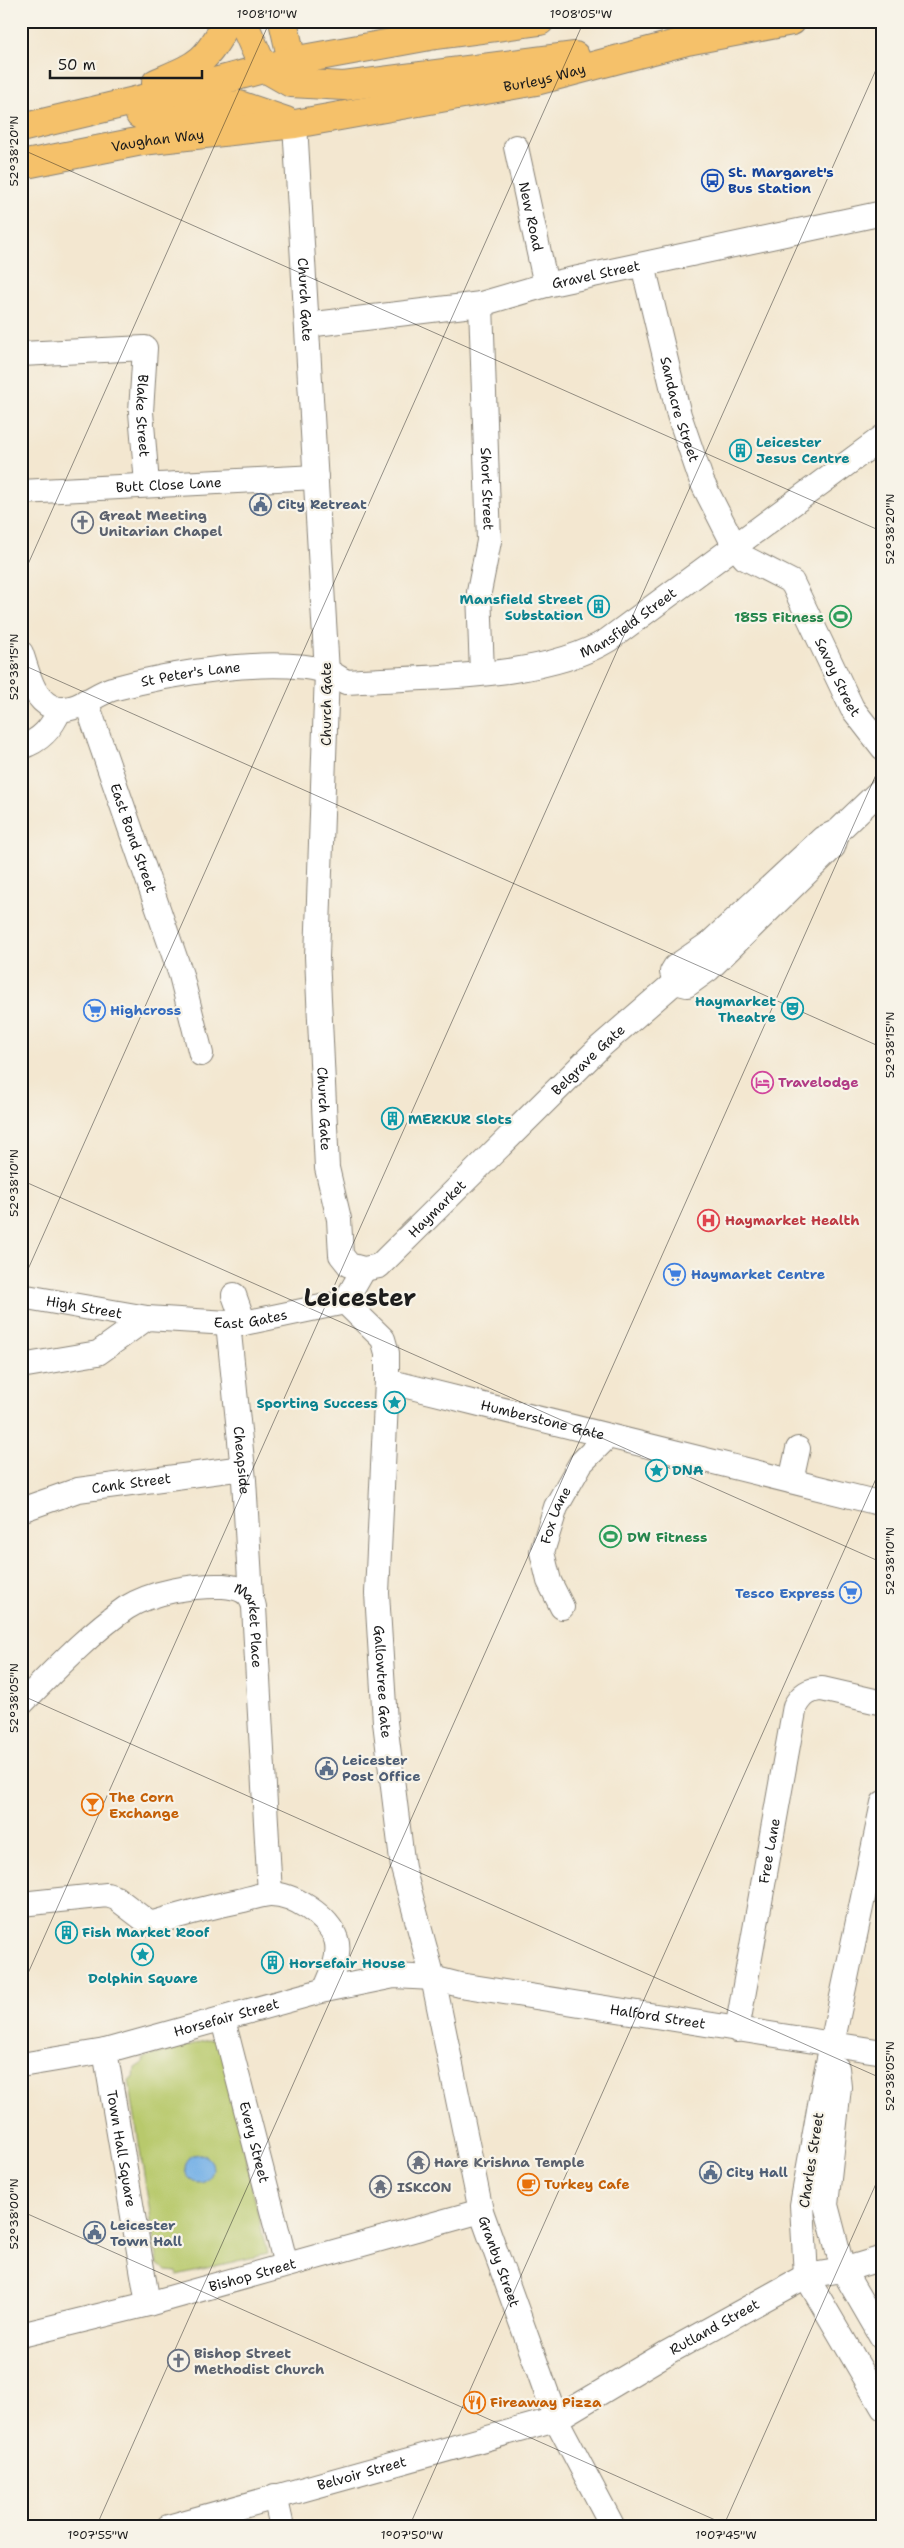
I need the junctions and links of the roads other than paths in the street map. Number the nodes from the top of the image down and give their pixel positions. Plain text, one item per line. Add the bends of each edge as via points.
1 (228, 21) edge
2 (246, 21) edge
3 (283, 21) edge
4 (397, 21) edge
5 (540, 21) edge
6 (792, 21) edge
7 (430, 36) junction
8 (687, 41) junction
9 (263, 67) junction
10 (292, 72) junction
11 (100, 109) junction
12 (295, 124) junction
13 (21, 128) edge
14 (516, 147) dead end
15 (21, 165) edge
16 (883, 213) edge
17 (643, 265) junction
18 (546, 285) junction
19 (481, 304) junction
20 (307, 325) junction
21 (21, 354) edge
22 (883, 436) edge
23 (316, 477) junction
24 (147, 484) junction
25 (21, 492) edge
26 (734, 546) junction
27 (21, 653) edge
28 (327, 672) junction
29 (482, 673) junction
30 (86, 701) junction
31 (60, 709) junction
32 (21, 747) edge
33 (883, 748) edge
34 (883, 788) edge
35 (201, 1054) dead end
36 (504, 1141) joint
37 (364, 1269) junction
38 (234, 1295) dead end
39 (21, 1296) edge
40 (345, 1302) junction
41 (147, 1318) junction
42 (236, 1323) junction
43 (21, 1366) edge
44 (387, 1381) junction
45 (608, 1436) junction
46 (798, 1449) dead end
47 (244, 1480) junction
48 (791, 1481) junction
49 (883, 1504) edge
50 (21, 1510) edge
51 (251, 1596) junction
52 (562, 1607) dead end
53 (883, 1703) edge
54 (21, 1704) edge
55 (883, 1803) edge
56 (270, 1894) junction
57 (21, 1904) edge
58 (432, 1978) junction
59 (325, 1990) junction
60 (223, 2020) junction
61 (737, 2030) junction
62 (834, 2044) junction
63 (105, 2052) junction
64 (883, 2052) edge
65 (21, 2065) edge
66 (481, 2211) junction
67 (883, 2258) edge
68 (286, 2266) junction
69 (843, 2270) junction
70 (806, 2276) junction
71 (148, 2304) junction
72 (21, 2334) edge
73 (883, 2339) edge
74 (883, 2408) edge
75 (556, 2419) junction
76 (275, 2496) junction
77 (168, 2527) edge
78 (282, 2527) edge
79 (614, 2527) edge

1 - 11 main road via 212,51 197,65
2 - 9 main road via 246,31
3 - 10 main road
4 - 7 main road
5 - 7 main road
6 - 8 main road, Burleys Way
7 - 10 main road
8 - 10 main road via 344,86
8 - 12 main road, Burleys Way via 536,81
9 - 10 main road
9 - 11 main road
10 - 12 main road
11 - 13 main road
12 - 13 main road via 239,105
12 - 15 main road, Vaughan Way via 142,141
12 - 20 street, Church Gate
14 - 18 street, New Road
16 - 17 street, Gravel Street
17 - 18 street, Gravel Street
17 - 26 street, Sandacre Street via 679,415 702,482
18 - 19 street, Gravel Street
19 - 20 street, Gravel Street
19 - 29 street, Short Street via 489,531 479,592
20 - 23 street, Church Gate
21 - 24 street, Blake Street via 145,348 141,412
22 - 26 street, Mansfield Street
23 - 24 street, Butt Close Lane
23 - 28 street, Church Gate
24 - 25 street, Butt Close Lane
26 - 29 street, Mansfield Street via 590,650 540,665
26 - 33 street, Savoy Street via 745,558 792,582 852,708
27 - 31 street via 39,696
28 - 29 street, Mansfield Street via 346,682
28 - 30 street, St Peter's Lane via 278,666 202,672 112,689
28 - 37 street, Church Gate via 317,957 327,1168 339,1219 341,1255 349,1265
30 - 31 street, St Peter's Lane via 72,708
30 - 35 street, East Bond Street via 180,975
31 - 32 street via 50,729
34 - 36 street, Belgrave Gate via 838,831 833,847 708,969 687,985 675,982 607,1040
36 - 37 street, Haymarket via 379,1266
37 - 40 street
38 - 42 street, Cheapside
39 - 41 street, High Street
40 - 42 street, East Gates
40 - 44 street via 383,1339 387,1352
41 - 42 street, East Gates
41 - 43 street via 98,1353
42 - 47 street, Cheapside
44 - 45 street, Humberstone Gate
44 - 58 street, Gallowtree Gate via 377,1593 385,1722 403,1868
45 - 48 street, Humberstone Gate
45 - 52 street, Fox Lane via 581,1463 556,1507 542,1552 549,1581
46 - 48 street
47 - 50 street, Cank Street via 78,1490
47 - 51 street, Cheapside
48 - 49 street, Humberstone Gate
51 - 54 street, Market Place via 239,1589 217,1586 187,1589 144,1600 127,1608 86,1640
51 - 56 street, Market Place
53 - 61 street, Free Lane via 812,1689 801,1695 795,1706
55 - 62 street, Charles Street
56 - 57 street via 196,1909 150,1924 116,1898 107,1895
56 - 59 street via 305,1906 322,1919 336,1939 333,1972
58 - 59 street, Horsefair Street via 394,1976
58 - 61 street, Halford Street
58 - 66 street, Granby Street
59 - 60 street, Horsefair Street
60 - 63 street, Horsefair Street
60 - 68 street, Every Street
61 - 62 street, Halford Street
62 - 64 street, Halford Street
62 - 69 street, Charles Street via 839,2087 826,2205
62 - 70 street, Charles Street via 802,2205
63 - 65 street, Horsefair Street
63 - 71 street, Town Hall Square
66 - 68 street, Bishop Street
66 - 75 street, Granby Street
67 - 69 street, Rutland Street
68 - 71 street, Bishop Street
69 - 70 street, Rutland Street
69 - 73 street, Charles Street
70 - 74 street, Charles Street
70 - 75 street, Rutland Street
71 - 72 street, Bishop Street
75 - 76 street, Belvoir Street
75 - 79 street, Granby Street
76 - 77 street, Belvoir Street
76 - 78 street

